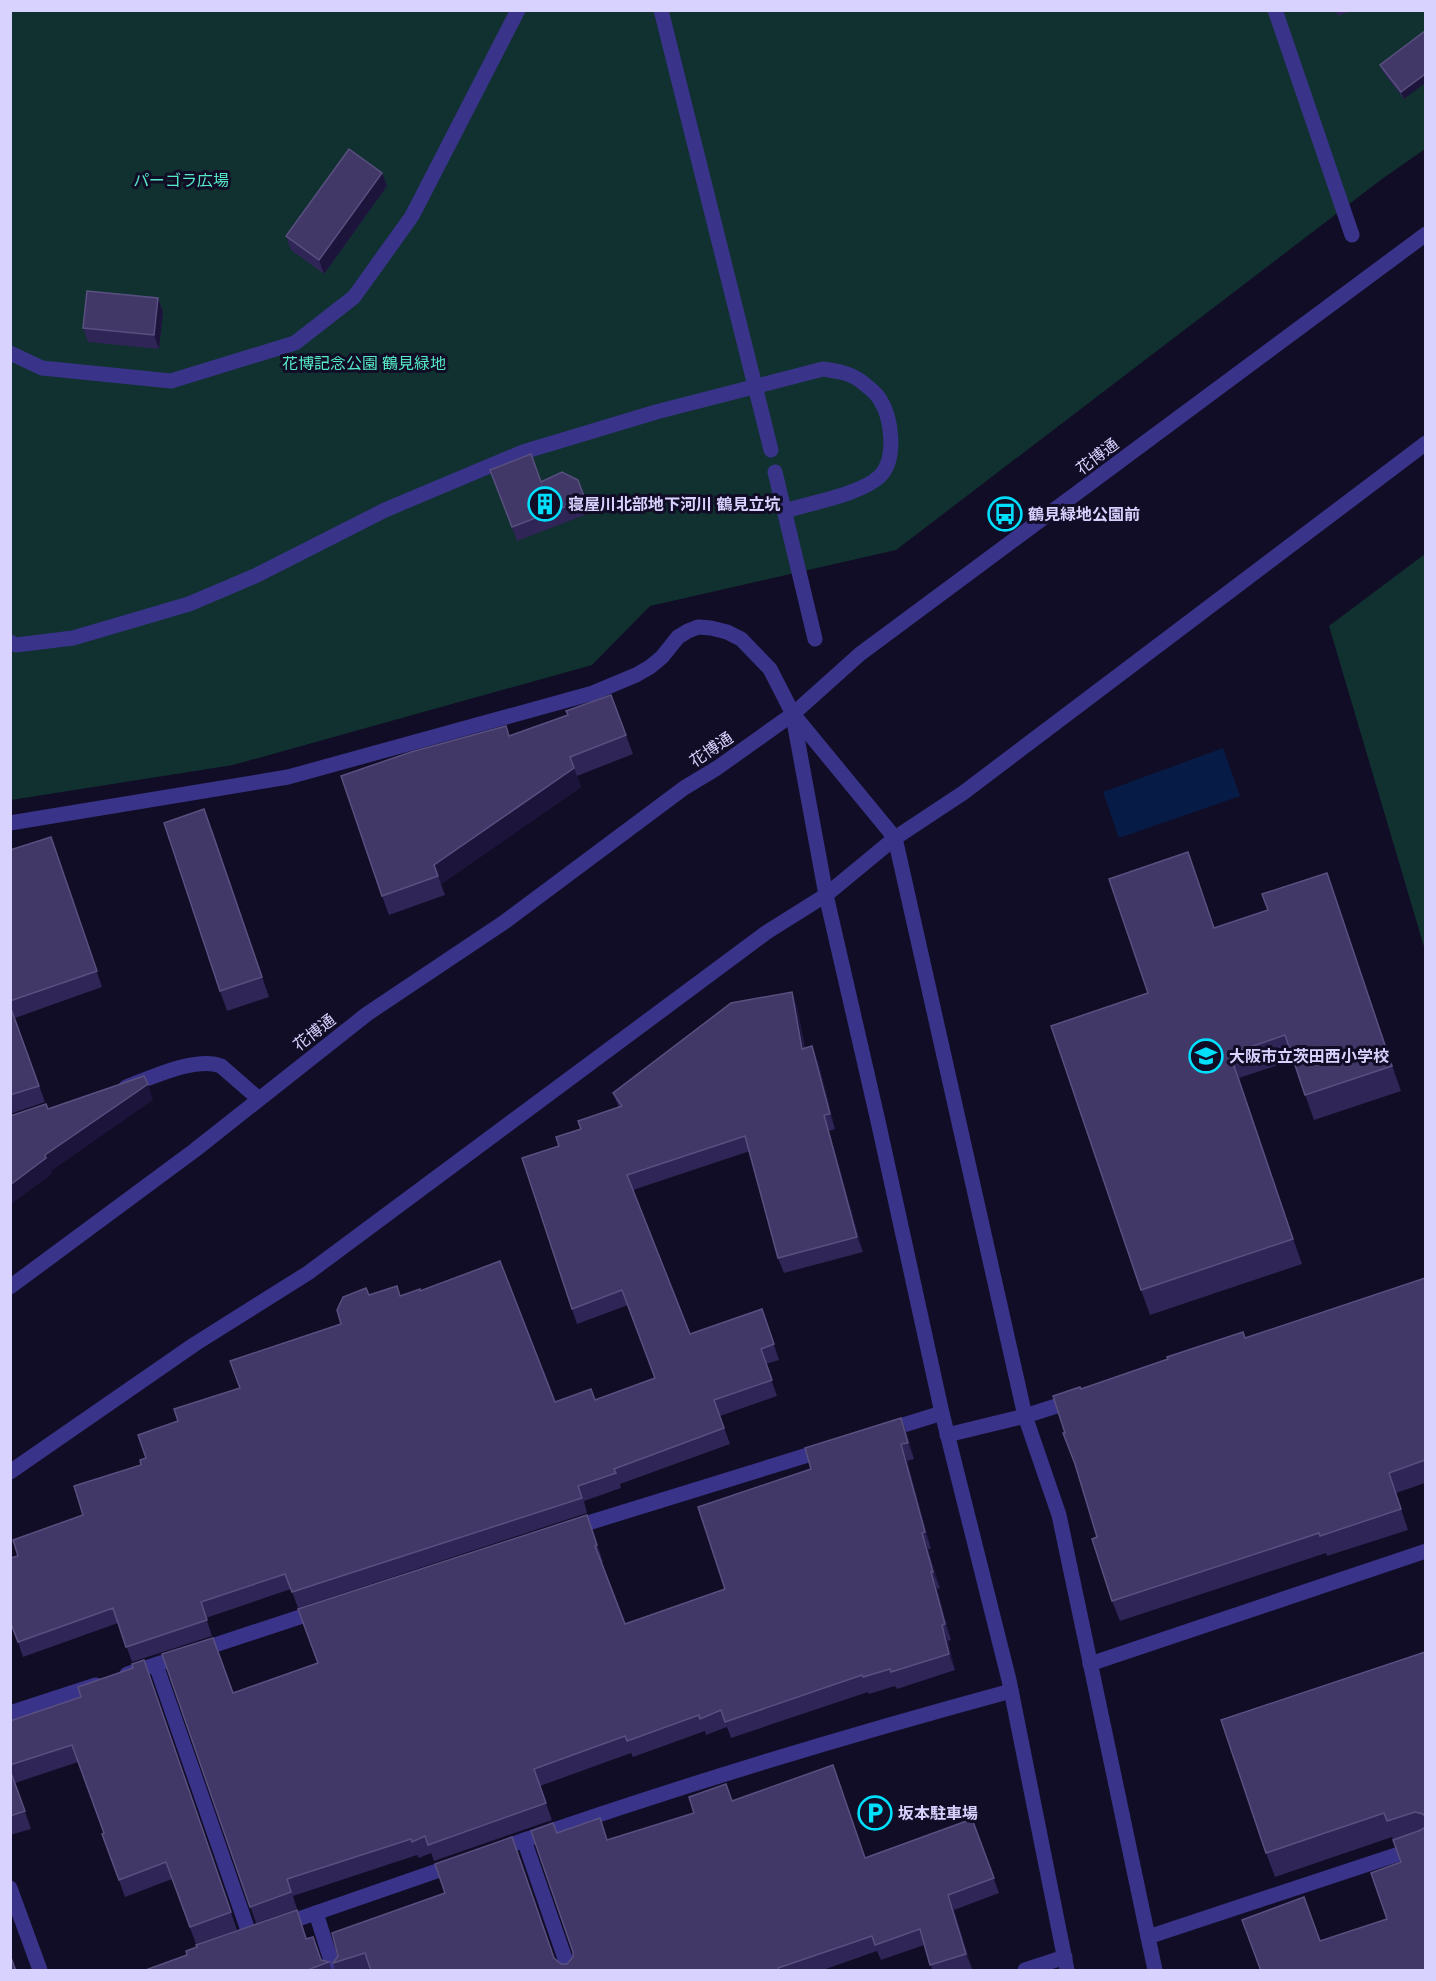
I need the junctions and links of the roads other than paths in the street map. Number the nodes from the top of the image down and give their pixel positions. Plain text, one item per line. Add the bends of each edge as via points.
1 (518, 10) edge
2 (661, 10) edge
3 (1275, 10) edge
4 (1425, 234) edge
5 (1352, 235) dead end
6 (10, 353) edge
7 (753, 385) junction
8 (1425, 443) edge
9 (771, 450) dead end
10 (775, 472) dead end
11 (785, 511) junction
12 (815, 639) dead end
13 (12, 646) edge
14 (793, 714) junction
15 (10, 823) edge
16 (895, 838) junction
17 (826, 895) junction
18 (109, 1092) edge
19 (260, 1099) junction
20 (10, 1287) edge
21 (1092, 1394) edge
22 (942, 1413) junction
23 (1025, 1416) junction
24 (874, 1434) edge
25 (947, 1435) junction
26 (841, 1444) edge
27 (10, 1472) edge
28 (561, 1531) edge
29 (1425, 1551) edge
30 (338, 1605) edge
31 (1090, 1664) junction
32 (156, 1665) junction
33 (1011, 1691) junction
34 (10, 1713) edge
35 (524, 1840) junction
36 (1425, 1845) edge
37 (10, 1888) edge
38 (316, 1913) junction
39 (1148, 1937) junction
40 (1066, 1964) edge
41 (40, 1971) edge
42 (334, 1971) edge
43 (570, 1971) edge
44 (1024, 1971) edge
45 (1155, 1971) edge

1 - 6 street via 412,216 354,297 295,343 171,381 42,368
2 - 7 street
3 - 5 street
4 - 14 street, 花博通 via 860,654
7 - 9 street
7 - 11 street via 823,369 841,371 861,380 879,397 885,412 891,438 890,460 881,475 865,487
7 - 13 street via 523,452 385,510 255,576 189,604 73,638
8 - 16 street via 963,793
10 - 11 street
11 - 12 street
14 - 15 street via 770,669 741,639 698,627 678,637 650,667 593,693 288,777
14 - 16 street
14 - 17 street
14 - 19 street, 花博通 via 684,788 503,923 366,1014
16 - 17 street
16 - 23 street
17 - 22 street
17 - 27 street via 767,932 308,1273 195,1344
18 - 19 street via 206,1063 221,1066
19 - 20 street, 花博通
21 - 23 street
22 - 24 street
22 - 25 street
23 - 25 street
23 - 31 street via 1059,1515
25 - 33 street
26 - 28 street
29 - 31 street
30 - 32 street
31 - 39 street
32 - 34 street
32 - 38 street via 255,1934
33 - 35 street via 871,1729
33 - 40 street
35 - 38 street
35 - 43 street
36 - 39 street
37 - 41 street
38 - 42 street
39 - 45 street
40 - 44 street

